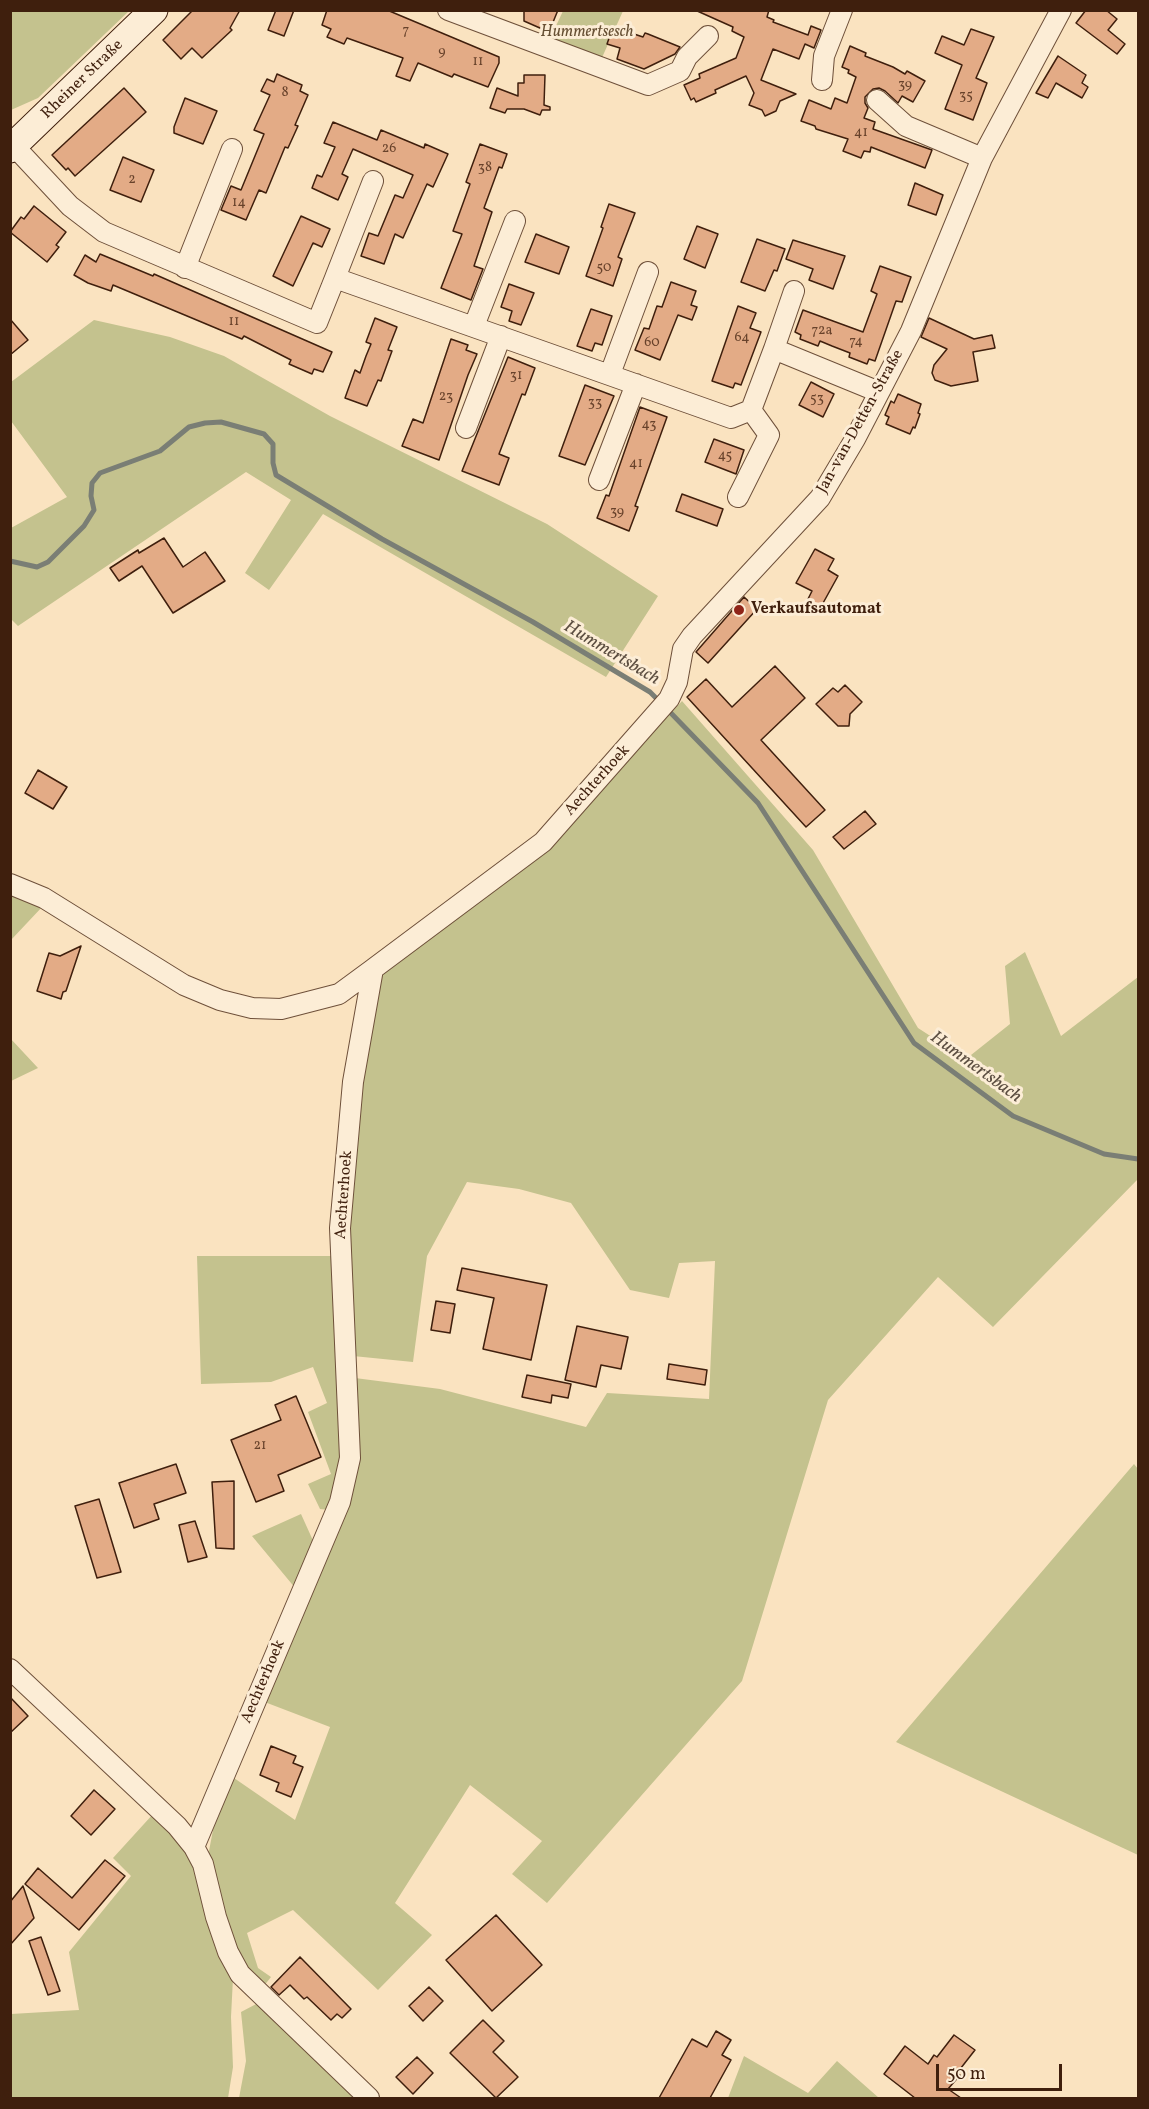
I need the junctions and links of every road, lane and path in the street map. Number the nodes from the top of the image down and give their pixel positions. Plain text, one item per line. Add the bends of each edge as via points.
1 (154, 10) edge
2 (448, 10) edge
3 (842, 10) edge
4 (1061, 10) edge
5 (708, 36) dead end
6 (822, 80) dead end
7 (877, 100) dead end
8 (12, 147) edge
9 (232, 149) dead end
10 (982, 158) junction
11 (373, 181) dead end
12 (515, 221) dead end
13 (185, 268) junction
14 (648, 273) dead end
15 (335, 278) junction
16 (794, 291) dead end
17 (474, 326) junction
18 (501, 336) junction
19 (774, 349) junction
20 (610, 375) junction
21 (636, 384) junction
22 (879, 392) junction
23 (751, 410) junction
24 (466, 428) dead end
25 (599, 480) dead end
26 (738, 497) dead end
27 (683, 649) joint
28 (10, 884) edge
29 (373, 969) junction
30 (10, 1669) edge
31 (194, 1847) junction
32 (369, 2098) edge

1 - 8 street, Rheiner Straße
2 - 5 street via 648,85 680,71 687,57
3 - 6 street via 824,56
4 - 10 street, Jan-van-Detten-Straße
7 - 10 street via 906,126
8 - 13 street via 70,207 104,232
9 - 13 street
10 - 22 street, Jan-van-Detten-Straße via 911,331
11 - 15 street
12 - 17 street
13 - 15 street via 317,323
14 - 20 street
15 - 17 street
16 - 19 street
17 - 18 street
18 - 20 street
18 - 24 street
19 - 22 street
19 - 23 street
20 - 21 street
21 - 23 street via 731,418
21 - 25 street
22 - 27 street, Jan-van-Detten-Straße via 820,498
23 - 26 street via 769,435
27 - 29 street, Aechterhoek via 677,682 663,706 543,842
28 - 29 street via 44,898 184,985 252,1008 281,1009 339,994
29 - 31 street, Aechterhoek via 353,1082 340,1228 350,1458 340,1502
30 - 31 street via 177,1826
31 - 32 street via 203,1864 228,1952 240,1974

